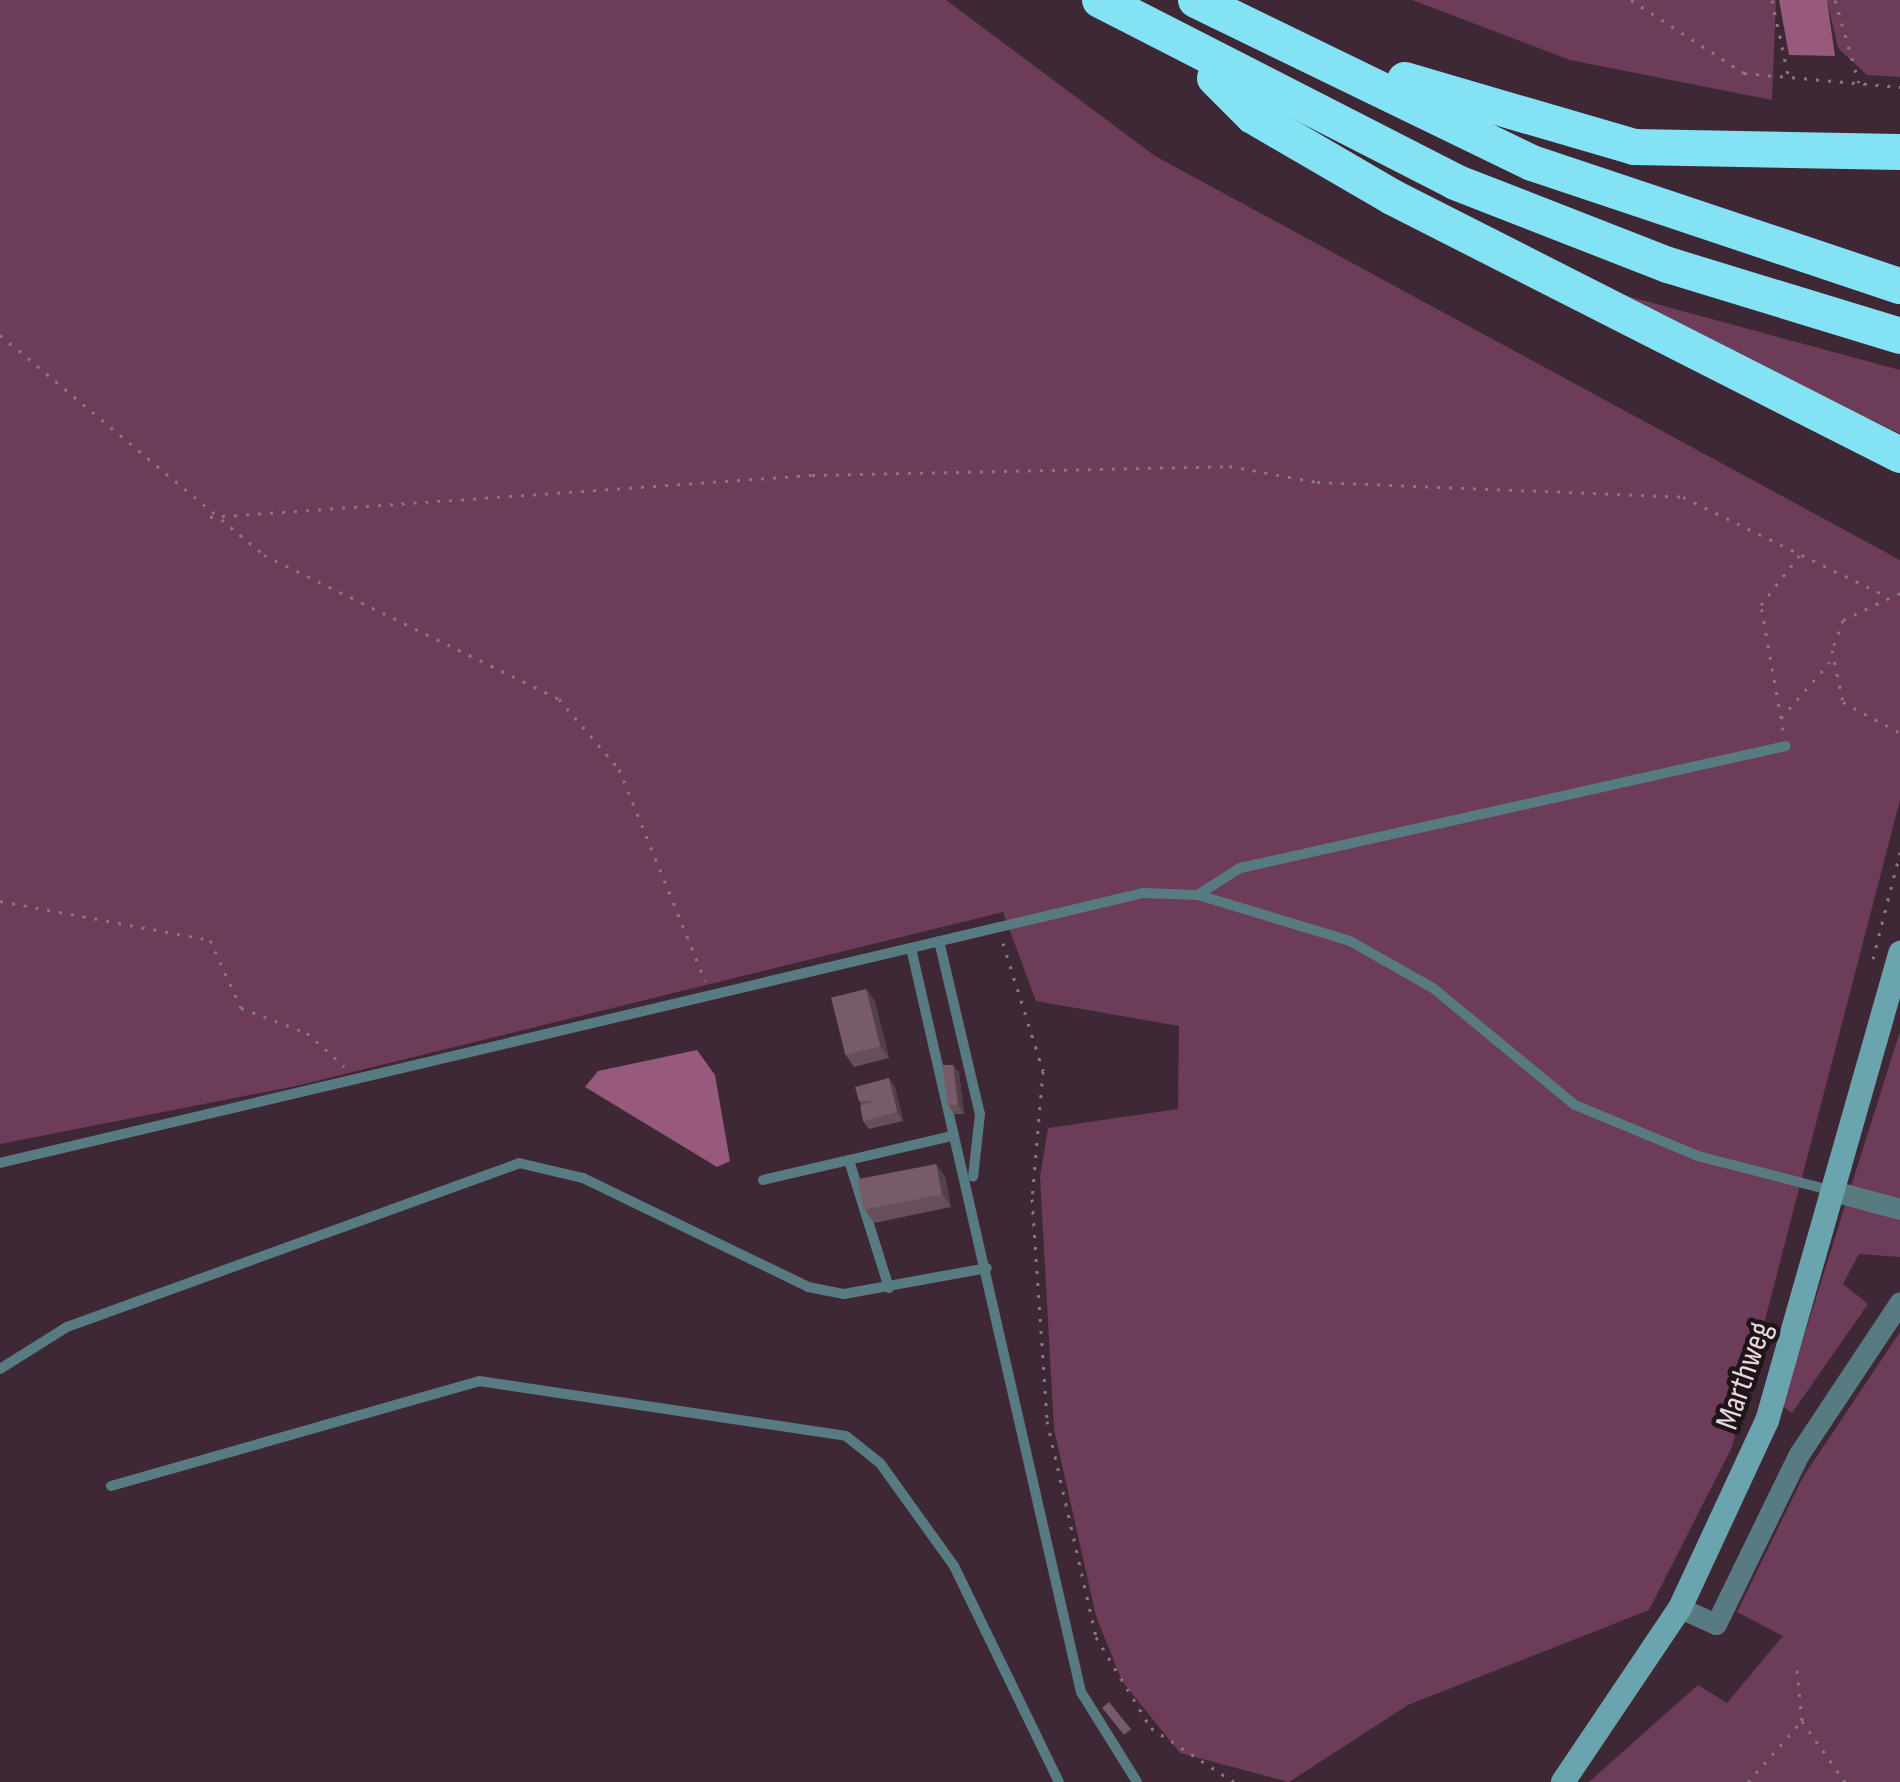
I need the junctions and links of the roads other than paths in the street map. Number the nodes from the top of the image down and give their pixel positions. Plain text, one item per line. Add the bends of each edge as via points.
1 (1100, 0) edge
2 (1196, 0) edge
3 (1283, 47) junction
4 (1187, 50) junction
5 (1900, 152) edge
6 (1900, 286) edge
7 (1900, 336) edge
8 (1900, 455) edge
9 (1786, 746) road end
10 (1198, 895) junction
11 (940, 941) junction
12 (911, 948) junction
13 (1900, 953) edge
14 (952, 1136) junction
15 (849, 1160) junction
16 (0, 1163) edge
17 (763, 1180) dead end
18 (972, 1180) junction
19 (1837, 1192) junction
20 (1900, 1208) edge
21 (987, 1268) junction
22 (889, 1288) junction
23 (1900, 1302) edge
24 (0, 1369) edge
25 (110, 1486) dead end
26 (1680, 1608) junction
27 (1059, 1782) edge
28 (1137, 1782) edge
29 (1563, 1782) edge

1 - 4 highway
2 - 3 highway
3 - 5 highway via 1362,60 1487,112 1634,147
3 - 6 highway via 1550,170
4 - 7 highway via 1564,227
4 - 8 highway via 1253,116 1392,197
9 - 10 lane via 1240,868
10 - 11 lane via 1143,893
10 - 19 lane via 1350,941 1432,988 1610,1121
11 - 12 lane
11 - 18 lane via 980,1114
12 - 14 lane
12 - 16 lane
13 - 19 main road, Marthweg
14 - 15 lane
14 - 18 lane
15 - 17 lane
15 - 22 lane
18 - 21 lane
19 - 20 street
19 - 26 main road, Marthweg via 1767,1421
21 - 22 lane
21 - 28 lane via 1081,1692
22 - 24 lane via 808,1287 583,1178 519,1163 67,1327
23 - 26 street via 1798,1454 1716,1624
25 - 27 lane via 479,1381 846,1436 880,1463 954,1566
26 - 29 main road, Marthweg

